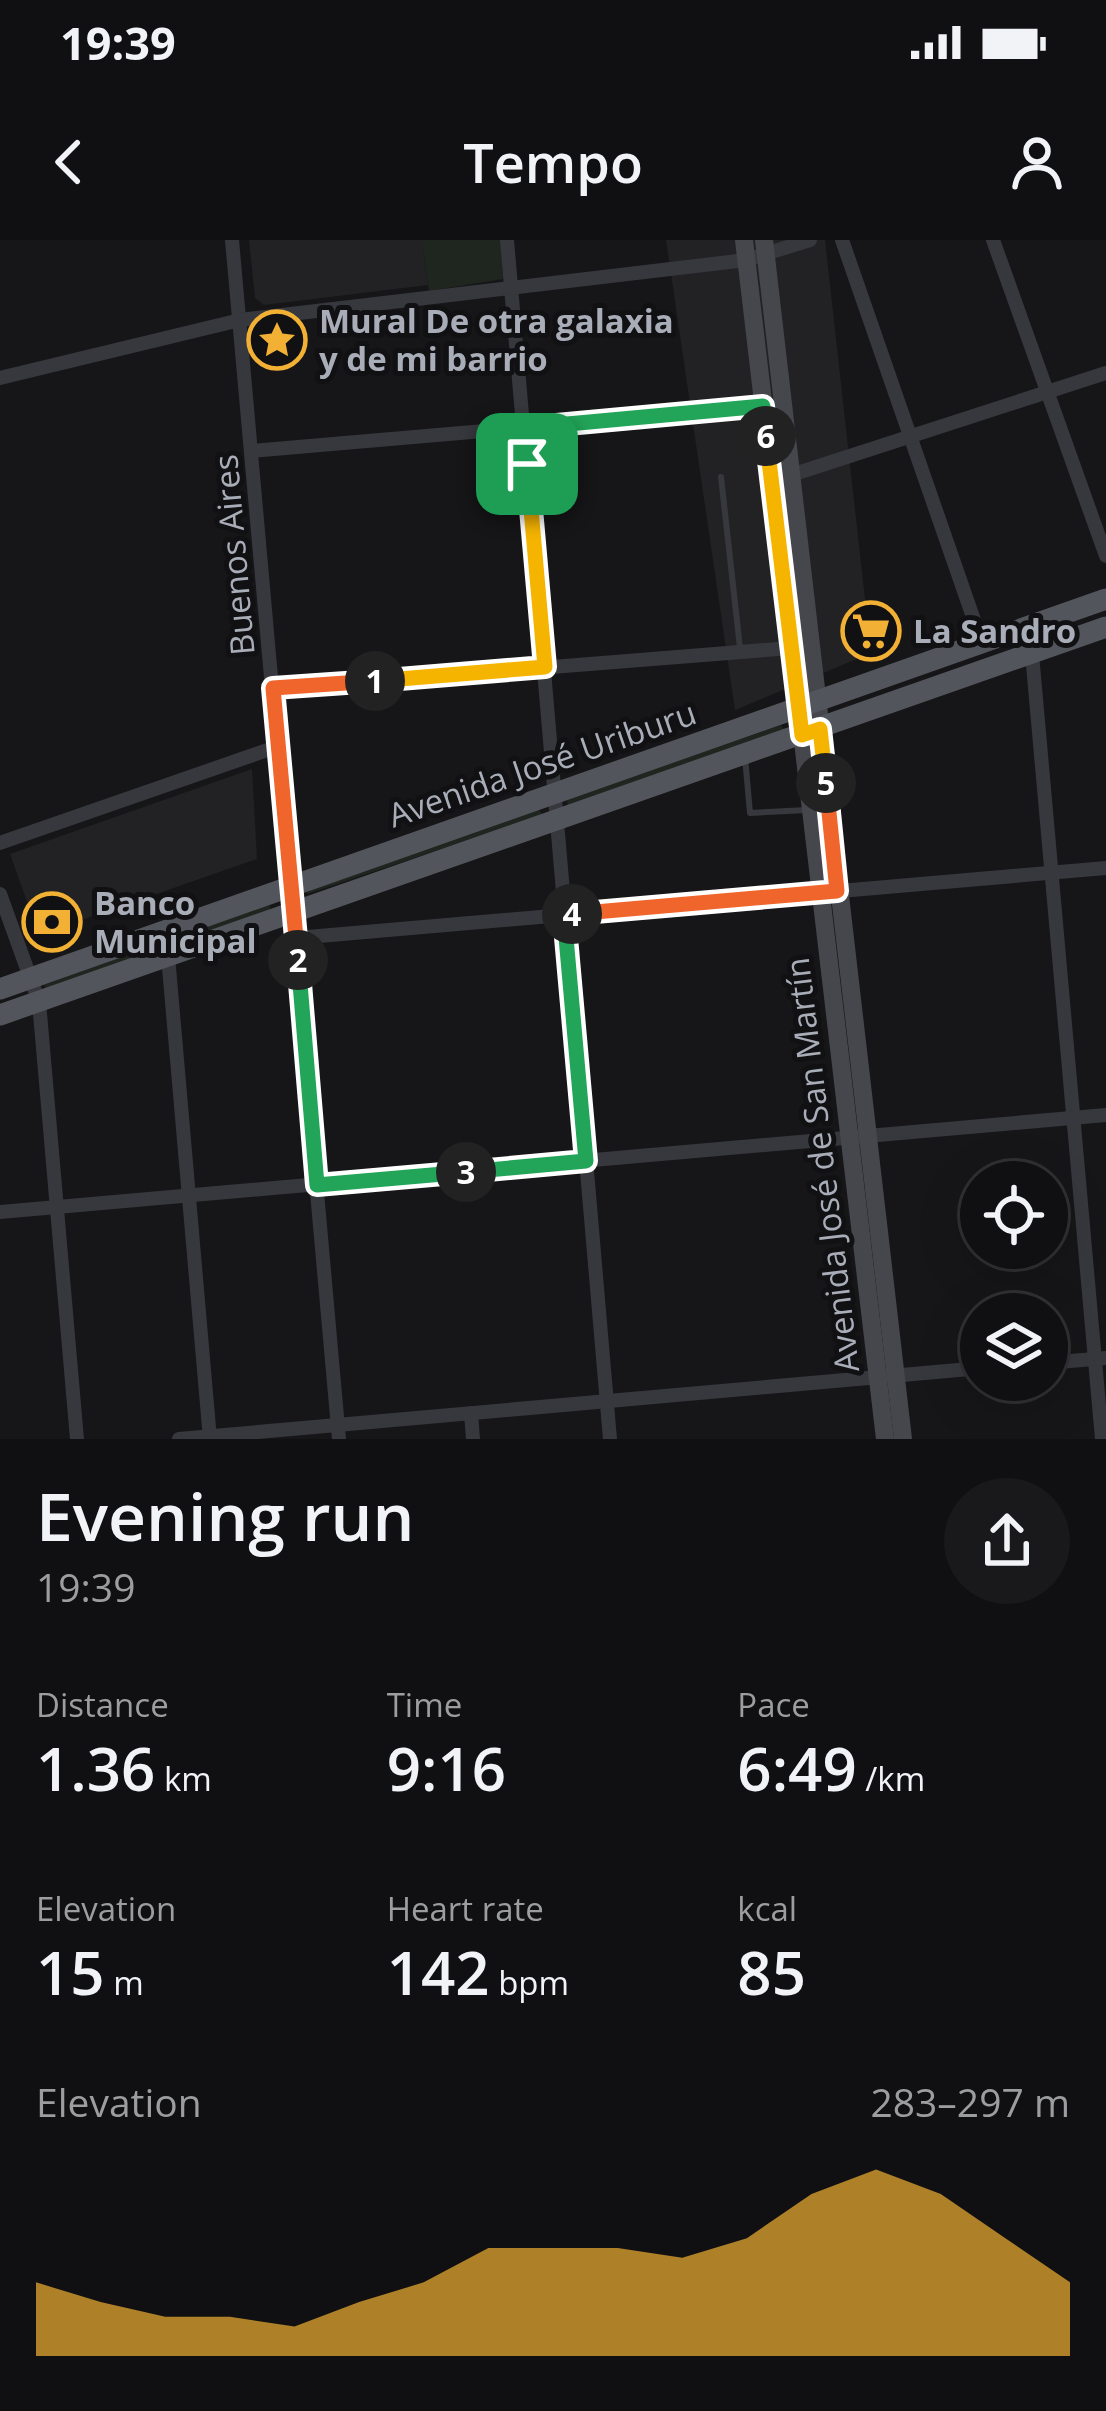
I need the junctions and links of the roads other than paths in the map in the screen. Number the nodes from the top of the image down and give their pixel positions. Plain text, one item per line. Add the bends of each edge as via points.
1 (232, 240) edge
2 (507, 240) edge
3 (810, 240) edge
4 (842, 240) edge
5 (993, 240) edge
6 (755, 249) edge
7 (511, 288) junction
8 (240, 320) junction
9 (1106, 373) edge
10 (0, 378) edge
11 (1048, 392) junction
12 (763, 406) junction
13 (524, 428) junction
14 (910, 440) junction
15 (252, 452) junction
16 (721, 477) dead end
17 (781, 478) junction
18 (1106, 556) edge
19 (1106, 599) edge
20 (1106, 627) edge
21 (982, 644) junction
22 (791, 648) junction
23 (740, 652) junction
24 (1032, 653) junction
25 (545, 667) junction
26 (273, 688) junction
27 (808, 706) junction
28 (811, 732) junction
29 (278, 746) junction
30 (745, 755) junction
31 (556, 794) junction
32 (810, 810) junction
33 (558, 820) junction
34 (0, 843) edge
35 (1106, 868) edge
36 (1053, 872) junction
37 (291, 887) junction
38 (829, 892) junction
39 (0, 894) edge
40 (294, 912) junction
41 (564, 915) junction
42 (296, 938) junction
43 (168, 956) junction
44 (31, 979) junction
45 (0, 989) edge
46 (39, 1002) junction
47 (0, 1015) edge
48 (1106, 1115) edge
49 (1074, 1118) junction
50 (857, 1138) junction
51 (586, 1161) junction
52 (317, 1185) junction
53 (188, 1196) junction
54 (57, 1207) junction
55 (0, 1212) edge
56 (1101, 1358) edge
57 (1068, 1361) edge
58 (960, 1370) edge
59 (886, 1377) junction
60 (607, 1402) junction
61 (471, 1414) junction
62 (339, 1432) edge
63 (210, 1438) edge
64 (77, 1439) edge
65 (179, 1439) edge
66 (473, 1439) edge
67 (610, 1439) edge
68 (885, 1439) edge
69 (903, 1439) edge
70 (1102, 1439) edge

1 - 8 street, Buenos Aires
2 - 7 street
3 - 6 street
4 - 14 street
5 - 11 street
6 - 7 street
6 - 12 main road, Avenida José de San Martín
6 - 17 main road, Avenida José de San Martín
7 - 8 street
7 - 13 street
8 - 10 street
8 - 15 street, Buenos Aires
9 - 11 street
11 - 14 street
11 - 18 street
12 - 13 street
12 - 17 main road, Avenida José de San Martín
13 - 15 street
13 - 25 street
14 - 17 street
14 - 21 street
15 - 26 street, Buenos Aires
16 - 23 lane
17 - 22 main road, Avenida José de San Martín
17 - 27 main road, Avenida José de San Martín
19 - 21 main road, Avenida José Uriburu
20 - 24 main road, Avenida José Uriburu
21 - 27 main road, Avenida José Uriburu
22 - 23 street
22 - 27 main road, Avenida José de San Martín
23 - 25 street
24 - 28 main road, Avenida José Uriburu
24 - 36 street
25 - 26 street
25 - 31 street
26 - 29 street, Buenos Aires
27 - 28 main road, Avenida José de San Martín
27 - 31 main road, Avenida José Uriburu
28 - 30 main road, Avenida José Uriburu
28 - 32 main road, Avenida José de San Martín
28 - 38 main road, Avenida José de San Martín
29 - 34 street
29 - 37 street, Buenos Aires
30 - 32 lane via 750,813
30 - 33 main road, Avenida José Uriburu
31 - 33 street
31 - 37 main road, Avenida José Uriburu
32 - 38 main road, Avenida José de San Martín
33 - 40 main road, Avenida José Uriburu
33 - 41 street
35 - 36 street
36 - 38 street
36 - 49 street
37 - 40 street, Buenos Aires
37 - 44 main road, Avenida José Uriburu
38 - 41 street
38 - 50 main road, Avenida José de San Martín
39 - 44 street
40 - 42 street, Buenos Aires
40 - 43 main road, Avenida José Uriburu
41 - 42 street
41 - 51 street
42 - 52 street, Buenos Aires
43 - 46 main road, Avenida José Uriburu
43 - 53 street
44 - 45 main road, Avenida José Uriburu
44 - 46 street
46 - 47 main road, Avenida José Uriburu
46 - 54 street
48 - 49 street
49 - 50 street
49 - 56 street
50 - 51 street
50 - 59 main road, Avenida José de San Martín
51 - 52 street
51 - 60 street
52 - 53 street
52 - 62 street, Buenos Aires
53 - 54 street
53 - 63 street
54 - 55 street
54 - 64 street
56 - 57 street
56 - 70 street
58 - 59 street
59 - 60 street
59 - 68 main road, Avenida José de San Martín
59 - 69 main road, Avenida José de San Martín
60 - 61 street
60 - 67 street
61 - 62 street
61 - 66 street
62 - 63 street
63 - 65 street

